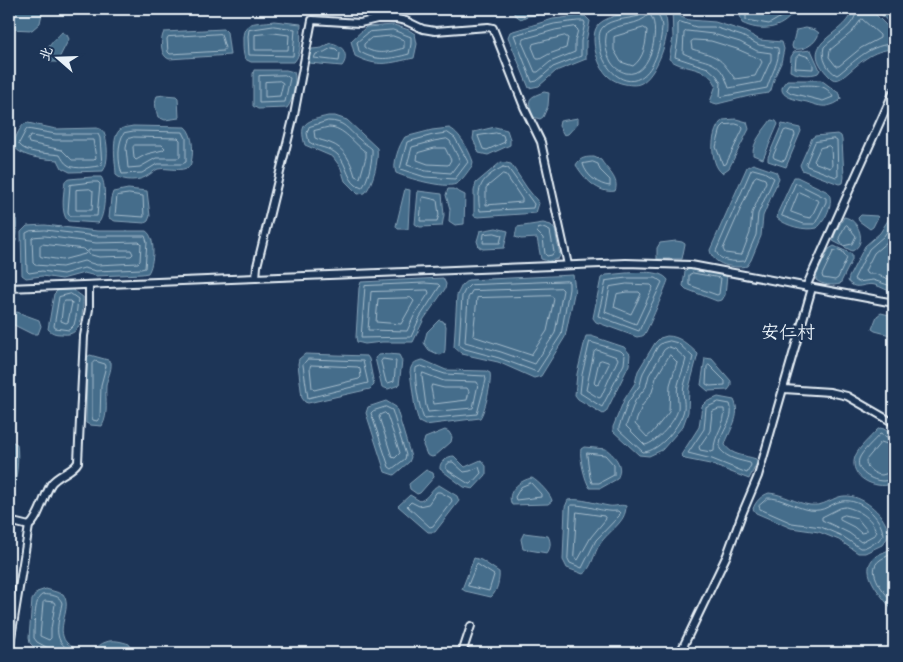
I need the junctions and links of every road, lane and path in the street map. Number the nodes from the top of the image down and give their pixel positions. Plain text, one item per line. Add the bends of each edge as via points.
1 (894, 91) edge
2 (568, 265) junction
3 (256, 278) junction
4 (89, 285) junction
5 (9, 288) edge
6 (809, 288) junction
7 (894, 303) edge
8 (784, 389) junction
9 (894, 423) edge
10 (9, 522) edge
11 (29, 526) junction
12 (471, 626) dead end
13 (9, 642) edge
14 (9, 650) edge
15 (462, 653) edge
16 (680, 653) edge

1 - 6 street
2 - 3 street
2 - 3 street via 541,142 493,28 435,31 397,20 312,20 294,115
2 - 6 street via 691,265
3 - 4 street
4 - 5 street
4 - 11 street via 78,462 52,483
6 - 7 street
6 - 8 street
8 - 9 street via 847,396
8 - 16 street via 763,462 727,556
10 - 11 street
11 - 13 street
12 - 15 street
13 - 14 street

